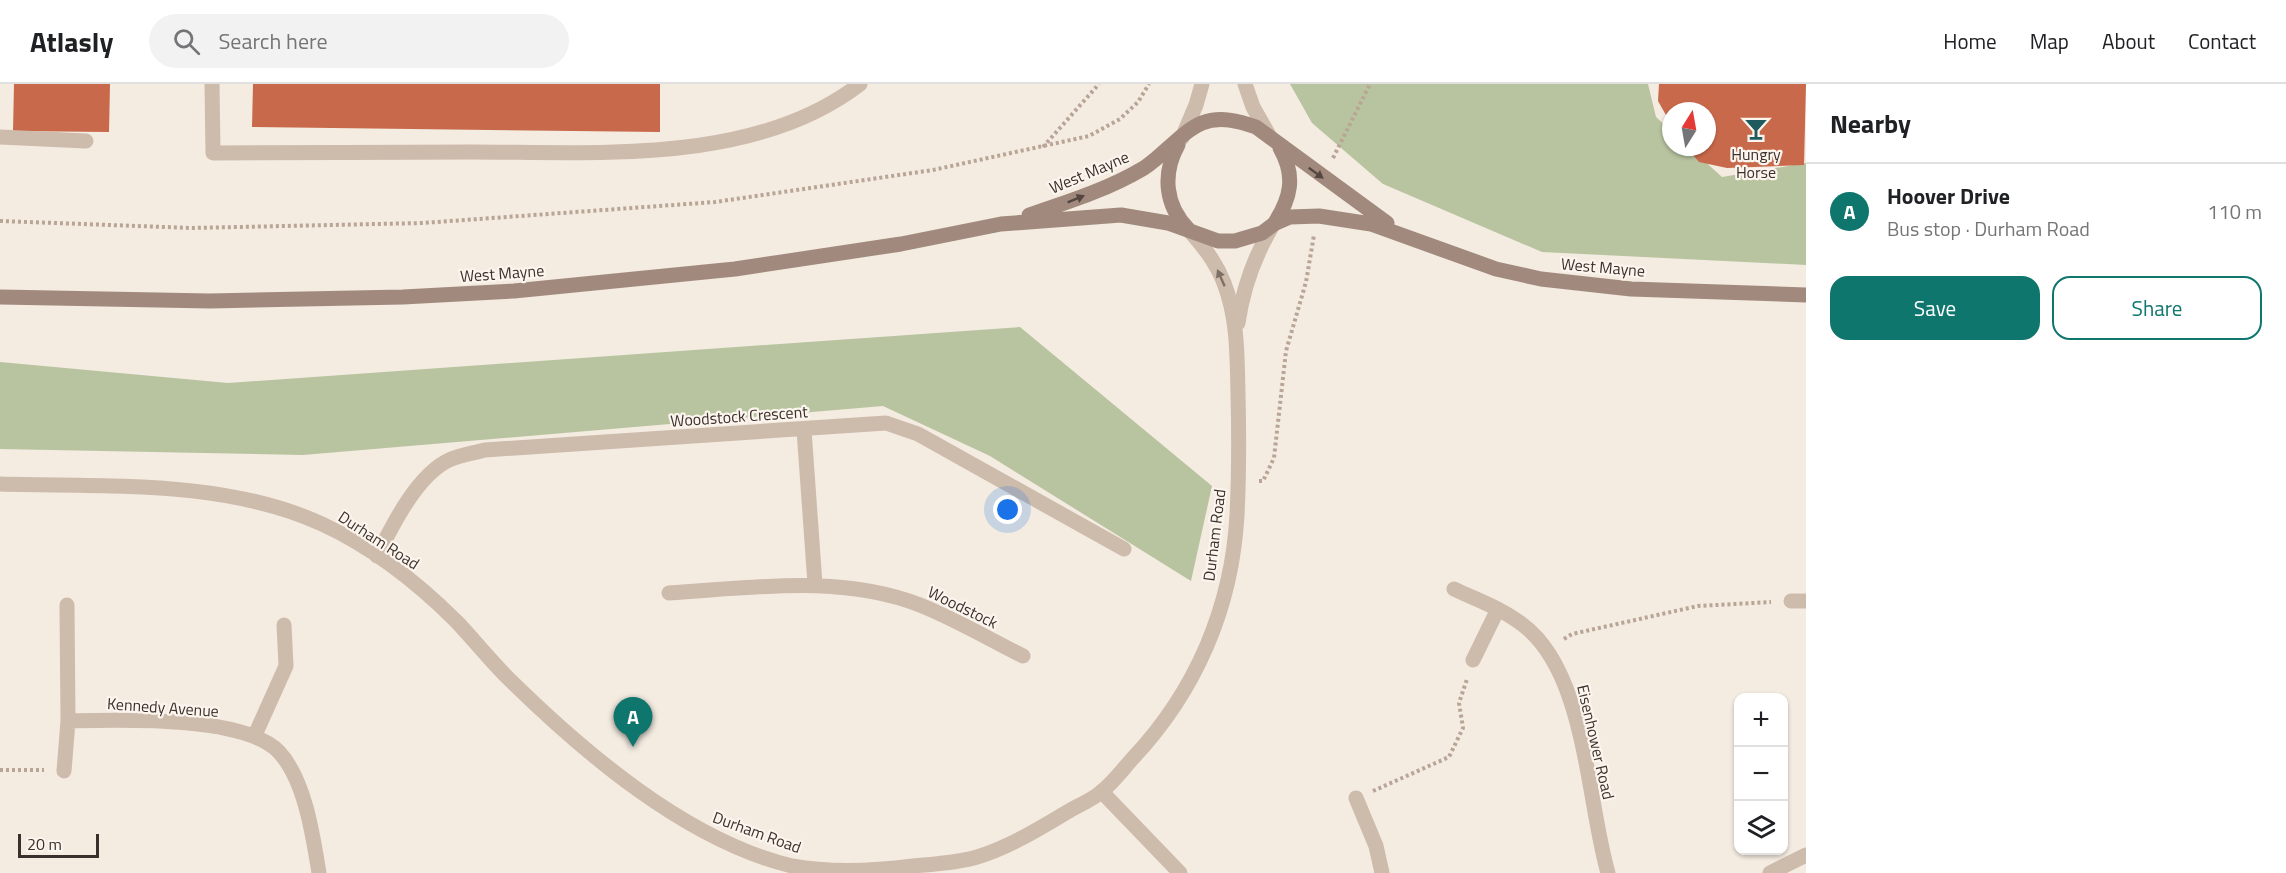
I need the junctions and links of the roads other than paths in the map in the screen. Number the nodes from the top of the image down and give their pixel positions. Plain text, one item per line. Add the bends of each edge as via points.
1 (212, 84) edge
2 (860, 84) edge
3 (1202, 84) edge
4 (1245, 84) edge
5 (0, 137) edge
6 (1270, 137) junction
7 (1182, 138) junction
8 (86, 141) dead end
9 (1001, 224) junction
10 (1274, 224) junction
11 (1188, 229) junction
12 (1405, 234) junction
13 (1806, 295) edge
14 (0, 297) edge
15 (1236, 335) junction
16 (804, 430) junction
17 (0, 484) edge
18 (1124, 549) dead end
19 (377, 556) junction
20 (815, 584) junction
21 (1454, 588) dead end
22 (669, 593) dead end
23 (67, 605) dead end
24 (1498, 609) junction
25 (284, 624) dead end
26 (1023, 656) dead end
27 (1473, 660) road end
28 (68, 721) junction
29 (255, 735) junction
30 (64, 771) road end
31 (1102, 792) junction
32 (1356, 798) road end
33 (1806, 855) edge
34 (790, 869) edge
35 (319, 873) edge
36 (1180, 873) edge
37 (1382, 873) edge
38 (1608, 873) edge
39 (1770, 873) edge

1 - 2 street via 213,153 225,153 650,152 729,139 787,123 840,99
3 - 7 street
4 - 6 street
5 - 8 street
6 - 7 main road, West Mayne via 1239,120 1221,119 1204,122
6 - 10 main road, West Mayne via 1288,163 1291,179 1285,208
6 -> 12 main road, West Mayne via 1356,203
9 -> 7 main road, West Mayne via 1115,183 1143,168
7 - 11 main road via 1172,156 1168,193 1171,207
9 - 11 main road, West Mayne via 1121,215
9 - 14 main road, West Mayne via 901,244 735,269 514,291 210,301
10 - 11 main road, West Mayne via 1262,233 1235,242 1218,241
10 - 12 main road, West Mayne via 1290,217 1319,216
10 - 15 street, Durham Road via 1247,282
15 -> 11 street, Durham Road via 1225,286 1213,260
12 - 13 main road, West Mayne via 1496,269 1551,280 1631,289
15 - 31 street, Durham Road via 1239,485 1232,568 1220,613 1204,657 1171,714
16 - 18 street, Woodstock Crescent via 886,423 918,434
16 - 19 street, Woodstock Crescent via 485,450 448,460 424,479
16 - 20 street
17 - 19 street, Durham Road via 148,488 254,501 323,524
19 - 34 street, Durham Road via 456,621 508,678 592,752 676,817 714,838
20 - 22 street, Woodstock
20 - 26 street, Woodstock via 919,605
21 - 24 street, Eisenhower Road
23 - 28 street
24 - 27 street
24 - 38 street, Eisenhower Road via 1525,626 1549,650 1569,692
25 - 29 street via 286,666
28 - 29 street, Kennedy Avenue via 205,725
28 - 30 street
29 - 35 street, Kennedy Avenue via 279,752 291,772 303,799
31 - 34 street, Durham Road via 1027,836 977,857 884,870
31 - 36 street
32 - 37 street via 1376,846
33 - 39 street

